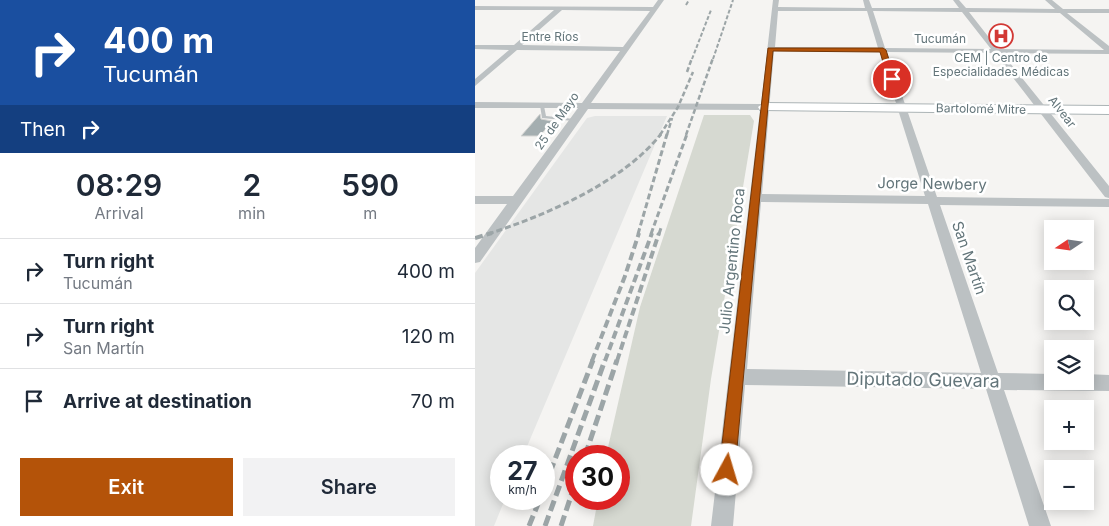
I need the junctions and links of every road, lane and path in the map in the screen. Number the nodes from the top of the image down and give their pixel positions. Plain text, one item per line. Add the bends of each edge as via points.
1 (571, 0) edge
2 (661, 0) edge
3 (831, 0) edge
4 (956, 0) edge
5 (1048, 0) edge
6 (775, 4) edge
7 (868, 5) edge
8 (475, 8) edge
9 (561, 8) junction
10 (654, 10) junction
11 (833, 10) junction
12 (965, 10) junction
13 (1061, 11) junction
14 (1109, 11) edge
15 (475, 47) edge
16 (514, 48) junction
17 (625, 49) junction
18 (770, 49) junction
19 (883, 50) junction
20 (996, 50) junction
21 (1109, 51) edge
22 (475, 82) edge
23 (475, 105) edge
24 (542, 106) junction
25 (583, 107) junction
26 (764, 107) junction
27 (901, 108) junction
28 (1044, 110) junction
29 (1109, 110) edge
30 (574, 120) junction
31 (1109, 194) edge
32 (755, 198) junction
33 (475, 200) edge
34 (517, 200) junction
35 (933, 201) junction
36 (1109, 203) edge
37 (475, 258) edge
38 (737, 377) junction
39 (993, 381) junction
40 (1109, 383) edge
41 (721, 526) edge
42 (1040, 526) edge

1 - 9 street
2 - 10 street, 25 de Mayo
3 - 11 street
4 - 12 street, Alvear
5 - 13 street
6 - 11 street
6 - 18 street, Julio Argentino Roca
7 - 11 street
7 - 12 street
7 - 19 street, San Martín
8 - 9 street
9 - 10 street
9 - 16 street
10 - 17 street, 25 de Mayo
12 - 13 street
12 - 20 street, Alvear
13 - 14 street
13 - 21 street
15 - 16 street, Entre Ríos
16 - 17 street, Entre Ríos
16 - 22 street
17 - 25 street, 25 de Mayo
18 - 19 street, Tucumán
18 - 26 street, Julio Argentino Roca
19 - 20 street, Tucumán
19 - 27 street, San Martín
20 - 21 street, Tucumán
20 - 28 street, Alvear
23 - 24 street
24 - 25 street
24 - 30 lane via 544,116
25 - 26 street
25 - 30 street, 25 de Mayo
26 - 27 main road, Bartolomé Mitre
26 - 32 street, Julio Argentino Roca
27 - 28 main road, Bartolomé Mitre
27 - 35 street, San Martín
28 - 29 main road, Bartolomé Mitre
28 - 31 street, Alvear
30 - 34 street, 25 de Mayo
32 - 35 street, Jorge Newbery
32 - 38 street, Julio Argentino Roca
33 - 34 street
34 - 37 street, 25 de Mayo
35 - 36 street, Jorge Newbery
35 - 39 street, San Martín
38 - 39 street, Diputado Guevara
38 - 41 street, Julio Argentino Roca
39 - 40 street, Diputado Guevara
39 - 42 street, San Martín

